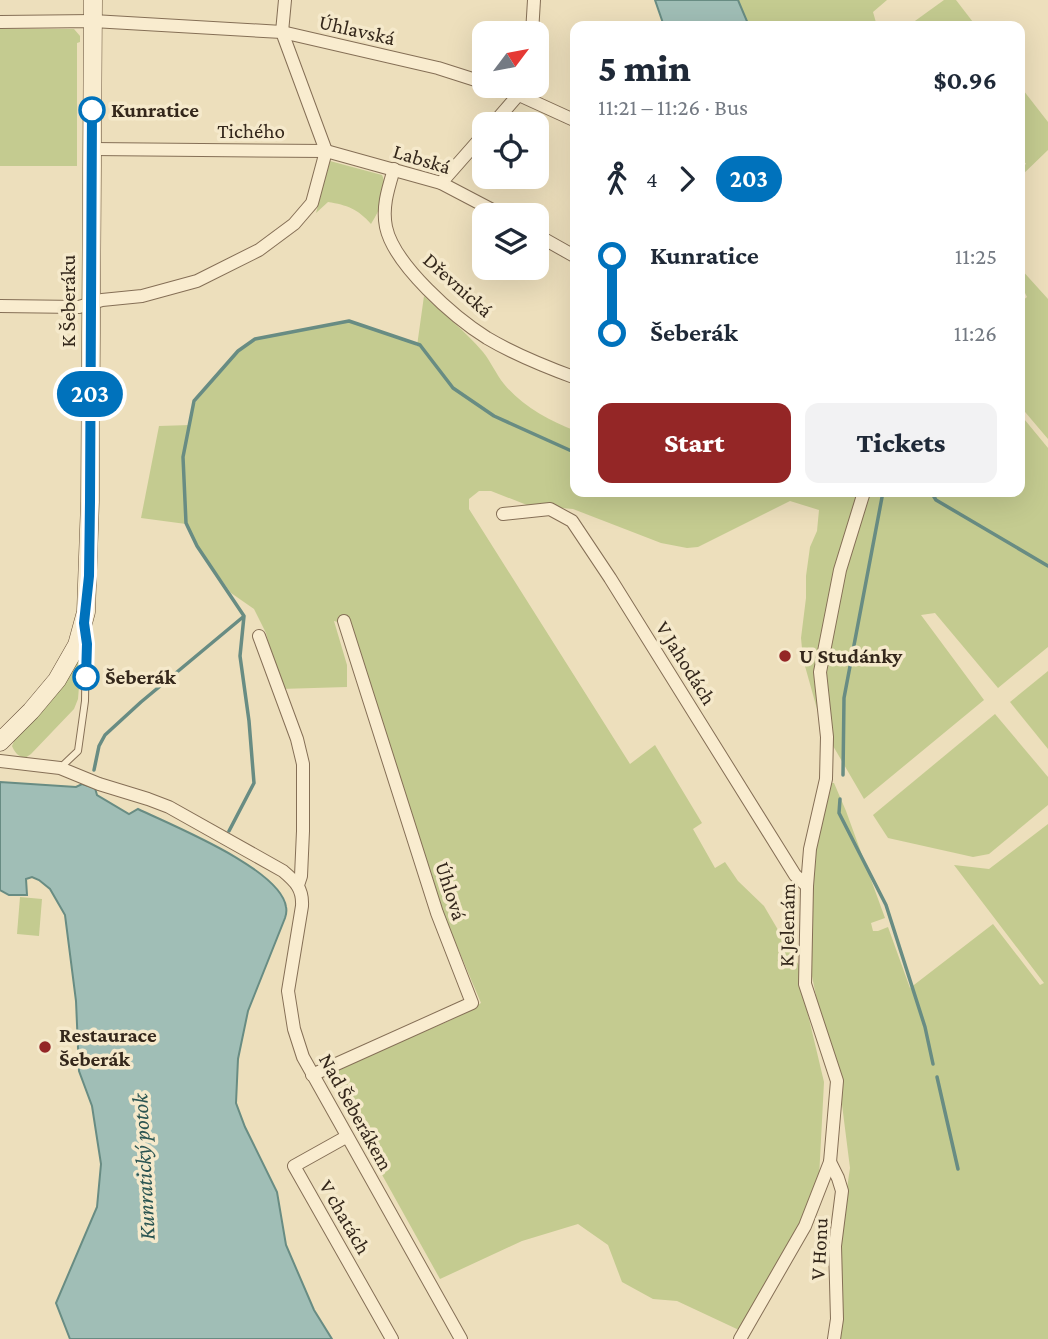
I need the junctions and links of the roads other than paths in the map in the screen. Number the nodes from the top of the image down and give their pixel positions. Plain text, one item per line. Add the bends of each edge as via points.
1 (93, 0) edge
2 (285, 0) edge
3 (534, 0) edge
4 (93, 21) junction
5 (533, 21) edge
6 (0, 22) edge
7 (282, 32) junction
8 (472, 79) edge
9 (515, 98) edge
10 (536, 98) edge
11 (503, 112) edge
12 (570, 118) edge
13 (472, 148) edge
14 (92, 149) junction
15 (326, 151) junction
16 (394, 169) junction
17 (441, 183) junction
18 (479, 203) edge
19 (549, 242) edge
20 (570, 254) edge
21 (91, 304) junction
22 (0, 306) edge
23 (570, 375) edge
24 (862, 497) edge
25 (503, 514) dead end
26 (344, 621) dead end
27 (84, 623) junction
28 (259, 636) dead end
29 (0, 742) edge
30 (0, 761) edge
31 (60, 768) junction
32 (298, 885) junction
33 (807, 886) junction
34 (312, 1075) junction
35 (346, 1137) junction
36 (830, 1162) junction
37 (392, 1339) edge
38 (461, 1339) edge
39 (740, 1339) edge
40 (834, 1339) edge

1 - 4 street, K Šeberáku
2 - 7 street
3 - 5 street
4 - 6 street, Úhlavská
4 - 7 street, Úhlavská
4 - 14 street, K Šeberáku
7 - 8 street, Úhlavská
7 - 15 street
9 - 11 street
10 - 12 street
13 - 17 street
14 - 15 street, Tichého
14 - 21 street, K Šeberáku
15 - 16 street, Labská
15 - 21 street via 312,203 294,224 259,250 197,281
16 - 17 street, Labská
16 - 23 street, Dřevnická via 383,208 386,230 399,257 431,293 487,338
17 - 18 street, Labská
19 - 20 street
21 - 22 street
21 - 27 street, K Šeberáku via 89,576
24 - 33 street, K Jelenám via 840,570 820,672 826,779 810,849
25 - 33 street, V Jahodách via 550,509 572,521 795,875
26 - 34 street, Úhlová via 437,913 472,1003
27 - 29 street, K Šeberáku via 77,645 49,692
27 - 31 lane via 85,701 78,751
28 - 32 street, Nad Šeberákem via 303,764
30 - 31 street
31 - 32 street via 169,807 283,871
32 - 34 street, Nad Šeberákem via 302,906 288,991 294,1029
33 - 36 street, K Jelenám via 805,984 837,1081
34 - 35 street, Nad Šeberákem
35 - 37 street, V chatách via 294,1166
35 - 38 street, Nad Šeberákem
36 - 39 street, K Jelenám via 805,1226
36 - 40 street, V Honu via 842,1191 835,1246

